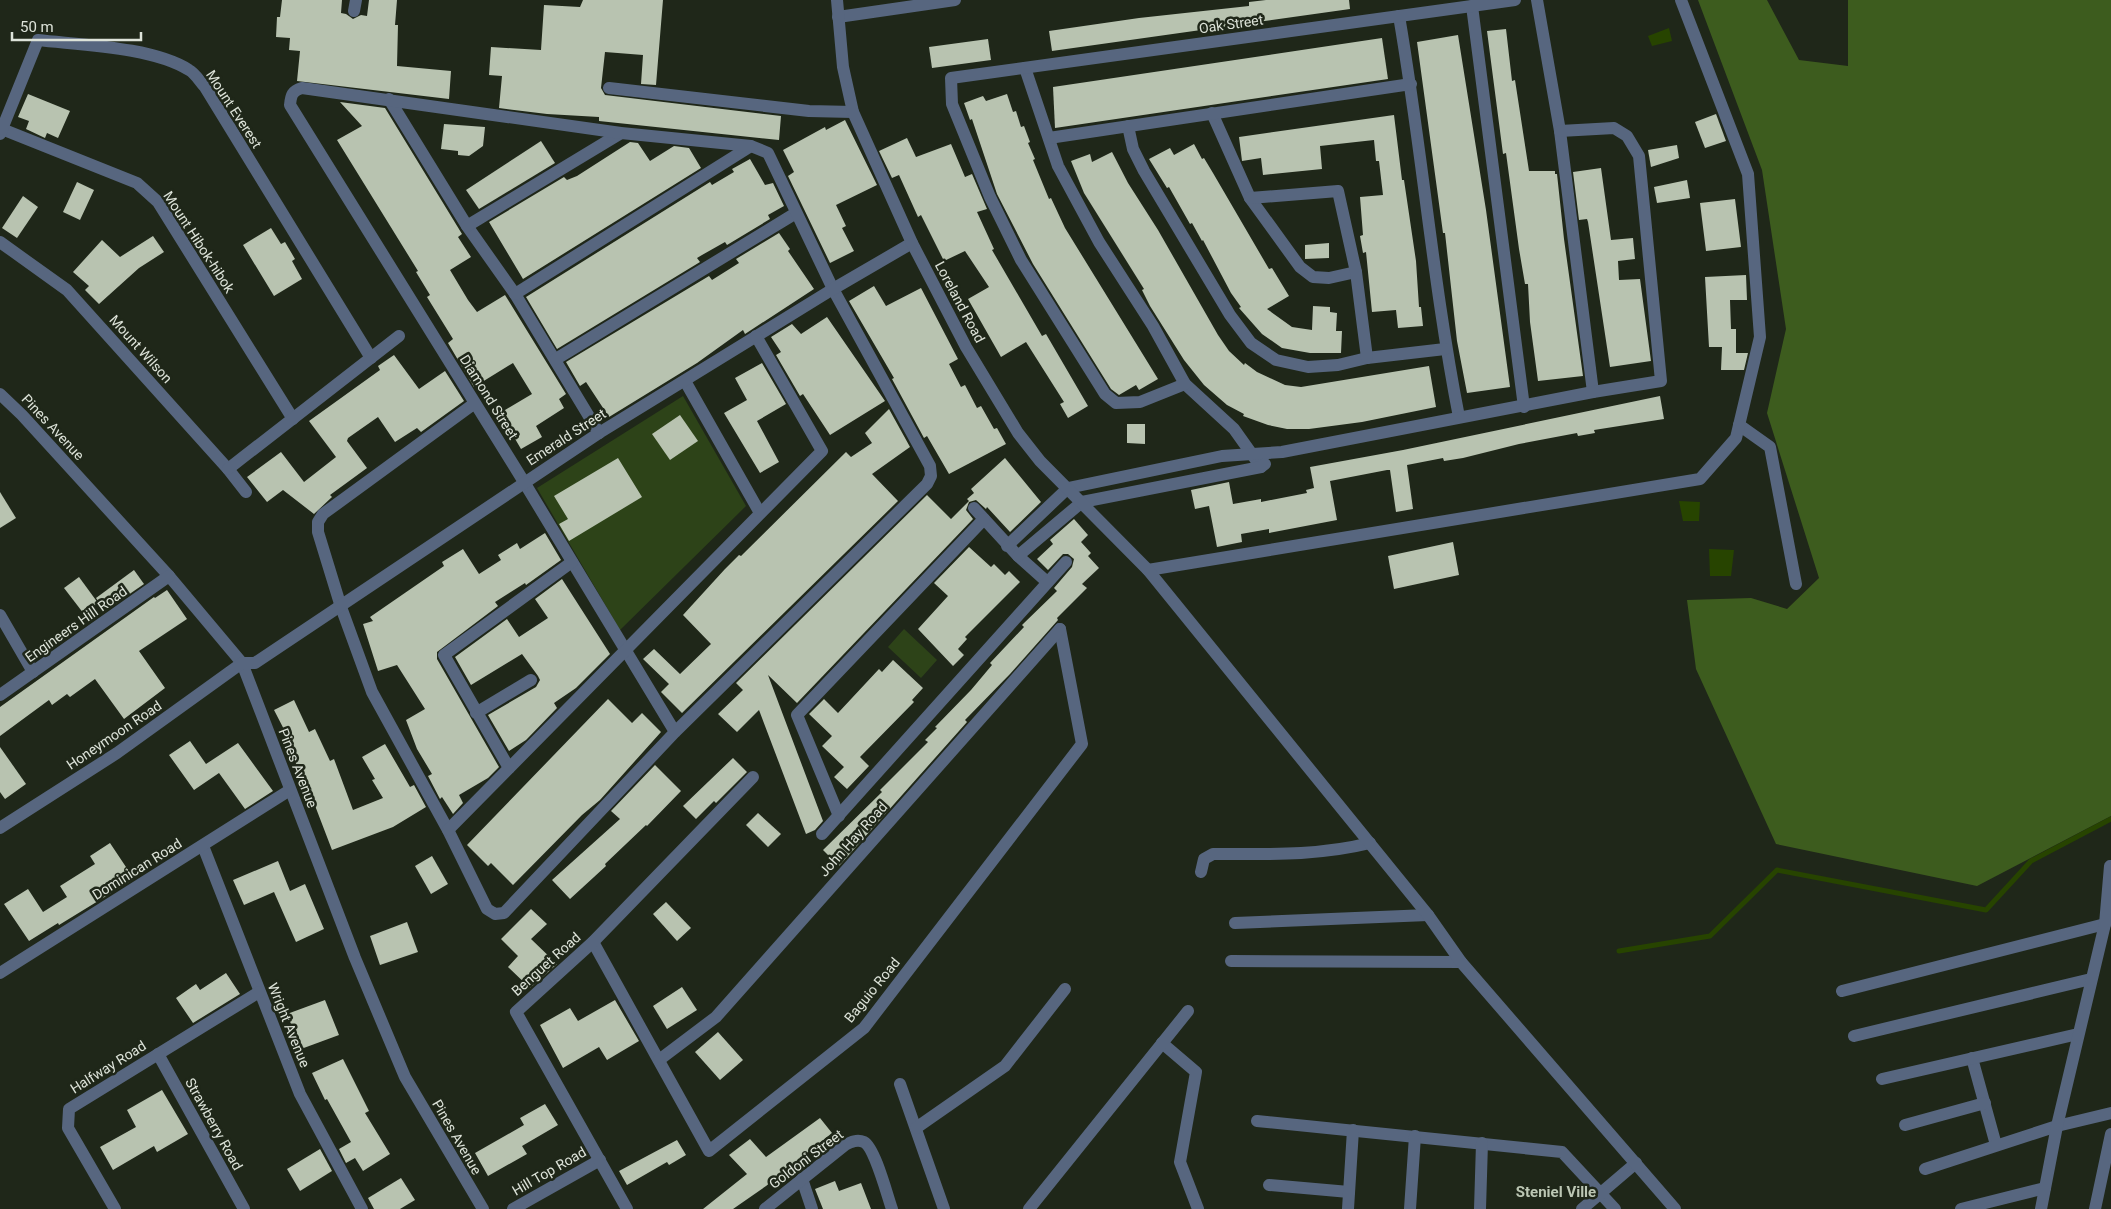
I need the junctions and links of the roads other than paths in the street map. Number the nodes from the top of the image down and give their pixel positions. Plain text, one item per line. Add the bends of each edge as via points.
1 (837, 0) edge
2 (956, 0) edge
3 (1515, 0) edge
4 (1537, 0) edge
5 (1681, 0) edge
6 (1472, 6) junction
7 (1399, 16) junction
8 (838, 17) junction
9 (1025, 68) junction
10 (1411, 84) junction
11 (610, 88) dead end
12 (389, 99) junction
13 (853, 112) junction
14 (1212, 114) junction
15 (1128, 126) junction
16 (1560, 131) junction
17 (1, 132) edge
18 (620, 133) junction
19 (1049, 138) junction
20 (751, 146) junction
21 (1250, 198) junction
22 (796, 213) junction
23 (467, 226) junction
24 (0, 242) edge
25 (912, 243) junction
26 (1356, 272) junction
27 (833, 288) junction
28 (515, 294) junction
29 (399, 336) dead end
30 (756, 336) junction
31 (1446, 349) junction
32 (371, 358) junction
33 (1367, 358) junction
34 (556, 360) junction
35 (685, 381) junction
36 (1185, 384) junction
37 (1593, 392) junction
38 (0, 394) edge
39 (475, 403) junction
40 (1524, 407) junction
41 (1459, 418) junction
42 (293, 419) junction
43 (1739, 424) junction
44 (599, 433) junction
45 (1282, 452) junction
46 (1252, 455) junction
47 (1261, 467) junction
48 (228, 469) junction
49 (524, 482) junction
50 (1068, 488) junction
51 (246, 492) dead end
52 (1082, 502) junction
53 (974, 508) dead end
54 (760, 513) junction
55 (984, 519) junction
56 (1007, 546) junction
57 (1018, 556) junction
58 (572, 562) junction
59 (1066, 562) dead end
60 (1148, 570) junction
61 (170, 576) junction
62 (1046, 581) junction
63 (1796, 584) dead end
64 (341, 607) junction
65 (0, 615) edge
66 (1060, 629) joint
67 (624, 651) junction
68 (242, 663) junction
69 (33, 672) junction
70 (531, 680) dead end
71 (0, 695) edge
72 (476, 713) junction
73 (675, 732) junction
74 (509, 768) junction
75 (753, 777) dead end
76 (290, 790) junction
77 (839, 816) junction
78 (0, 828) edge
79 (448, 830) junction
80 (822, 834) dead end
81 (1370, 843) junction
82 (203, 846) junction
83 (2110, 866) dead end
84 (1201, 872) dead end
85 (1428, 915) junction
86 (1236, 923) dead end
87 (2105, 924) junction
88 (593, 942) junction
89 (1231, 961) dead end
90 (1462, 962) junction
91 (0, 973) edge
92 (2091, 979) junction
93 (1065, 989) dead end
94 (1842, 991) dead end
95 (259, 992) junction
96 (1188, 1011) dead end
97 (2078, 1034) junction
98 (1854, 1036) dead end
99 (1162, 1043) junction
100 (158, 1054) junction
101 (1972, 1058) junction
102 (659, 1060) junction
103 (1882, 1079) dead end
104 (900, 1084) dead end
105 (1985, 1103) junction
106 (2111, 1113) edge
107 (1257, 1121) dead end
108 (1905, 1125) dead end
109 (2057, 1126) junction
110 (916, 1128) junction
111 (1353, 1130) junction
112 (2111, 1134) edge
113 (1415, 1136) junction
114 (1482, 1143) junction
115 (1996, 1145) junction
116 (600, 1160) junction
117 (1636, 1163) junction
118 (1925, 1169) dead end
119 (802, 1179) junction
120 (1269, 1185) dead end
121 (2045, 1188) junction
122 (1349, 1192) junction
123 (1600, 1192) junction
124 (1033, 1207) edge
125 (114, 1209) edge
126 (244, 1209) edge
127 (362, 1209) edge
128 (483, 1209) edge
129 (513, 1209) edge
130 (626, 1209) edge
131 (765, 1209) edge
132 (812, 1209) edge
133 (892, 1209) edge
134 (944, 1209) edge
135 (1198, 1209) edge
136 (1348, 1209) edge
137 (1410, 1209) edge
138 (1480, 1209) edge
139 (1582, 1209) edge
140 (1615, 1209) edge
141 (1675, 1209) edge
142 (1961, 1209) edge
143 (2041, 1209) edge
144 (2094, 1209) edge

1 - 8 street, Loreland Road
2 - 8 street
3 - 6 street, Oak Street
4 - 16 street
5 - 43 street via 1748,174 1760,337
6 - 7 street, Oak Street
6 - 40 street
7 - 9 street, Oak Street
7 - 10 street
8 - 13 street, Loreland Road via 843,67
9 - 19 street
9 - 36 street, Oak Street via 951,78 952,104 990,197 1021,260 1105,394 1116,403 1140,402
10 - 14 street
10 - 31 street
11 - 13 street via 809,111
12 - 18 street
12 - 23 street
12 - 39 street, Diamond Street via 302,88 291,95 290,105
13 - 25 street, Loreland Road
14 - 15 street
14 - 21 street
15 - 19 street
15 - 33 street via 1133,149 1144,171 1230,314 1251,343 1276,360 1308,367 1338,365
16 - 37 street
16 - 37 street via 1614,128 1627,136 1638,156 1661,381
17 - 32 street, Mount Everest via 38,40 131,52 191,70 205,87
17 - 42 street, Mount Hibok-hibok via 137,183 158,202
18 - 20 street
18 - 23 street
19 - 36 street via 1058,166 1099,242 1153,326
20 - 22 street via 768,153
20 - 28 street
21 - 26 street via 1300,267 1312,277 1329,278
21 - 26 street via 1338,191
22 - 27 street
22 - 34 street
23 - 28 street
24 - 48 street, Mount Wilson via 67,290
25 - 27 street, Emerald Street
25 - 50 street, Loreland Road via 966,346 1018,433 1040,461
26 - 33 street
27 - 30 street, Emerald Street
27 - 73 street via 930,466 931,476 927,484
28 - 34 street
29 - 32 street
30 - 35 street, Emerald Street
30 - 54 street via 822,451
31 - 33 street
31 - 41 street
32 - 42 street
34 - 44 street
35 - 44 street, Emerald Street
35 - 54 street
36 - 46 street via 1234,429
37 - 40 street
38 - 61 street, Pines Avenue
39 - 49 street, Diamond Street
39 - 64 street via 323,514 318,522 318,532
40 - 41 street
41 - 45 street
42 - 48 street
43 - 60 street via 1736,438 1700,478
43 - 63 street via 1770,447
44 - 49 street, Emerald Street
45 - 46 street
45 - 47 street
46 - 47 street
46 - 50 street via 1222,456
47 - 52 street
48 - 51 street, Mount Wilson
49 - 58 street, Diamond Street
49 - 64 street, Emerald Street
50 - 52 street, Loreland Road
50 - 56 street
52 - 57 street
52 - 60 street, Loreland Road
53 - 55 street
54 - 67 street
55 - 56 street
55 - 77 street via 797,715
56 - 57 street
57 - 62 street
58 - 67 street, Diamond Street
58 - 72 street via 444,655
59 - 62 street
60 - 81 street, Loreland Road
61 - 68 street, Pines Avenue
61 - 69 street, Engineers Hill Road
62 - 77 street
64 - 68 street, Emerald Street via 255,663
64 - 79 street via 372,692
65 - 69 street
66 - 102 street, John Hay Road via 716,1016
66 - 102 street, Baguio Road via 1082,744 864,1028 709,1152
67 - 73 street, Diamond Street
67 - 74 street
68 - 76 street, Pines Avenue
68 - 78 street, Honeymoon Road via 117,753
69 - 71 street, Engineers Hill Road
70 - 72 street
72 - 74 street
73 - 79 street via 504,913 495,914 487,909
74 - 79 street
75 - 88 street, Benguet Road
76 - 82 street, Dominican Road
76 - 128 street, Pines Avenue via 405,1078
77 - 80 street
81 - 84 street via 1310,853 1213,854 1204,859
81 - 85 street, Loreland Road
82 - 91 street, Dominican Road
82 - 95 street, Wright Avenue
83 - 87 street
85 - 86 street
85 - 90 street, Loreland Road
87 - 92 street
87 - 94 street
88 - 102 street, Baguio Road
88 - 116 street, Benguet Road via 516,1012
89 - 90 street
90 - 117 street, Loreland Road
92 - 97 street
92 - 98 street
93 - 110 street via 1005,1066
95 - 100 street, Halfway Road
95 - 127 street, Wright Avenue via 300,1094
96 - 99 street
97 - 101 street
97 - 109 street
99 - 124 street
99 - 135 street via 1196,1072 1180,1162
100 - 125 street, Halfway Road via 70,1109 68,1128
100 - 126 street, Strawberry Road
101 - 103 street
101 - 105 street
104 - 110 street
105 - 108 street
105 - 115 street
106 - 109 street
107 - 111 street
109 - 115 street
109 - 121 street
110 - 134 street
111 - 113 street
111 - 122 street
112 - 144 street
113 - 114 street
113 - 137 street
114 - 123 street via 1562,1152
114 - 138 street
115 - 118 street
116 - 129 street, Hill Top Road
116 - 130 street, Benguet Road
117 - 123 street
117 - 141 street, Loreland Road
119 - 131 street, Goldoni Street
119 - 132 street
119 - 133 street, Goldoni Street via 845,1145 861,1141 867,1144
120 - 122 street
121 - 142 street
121 - 143 street
122 - 136 street
123 - 139 street
123 - 140 street

